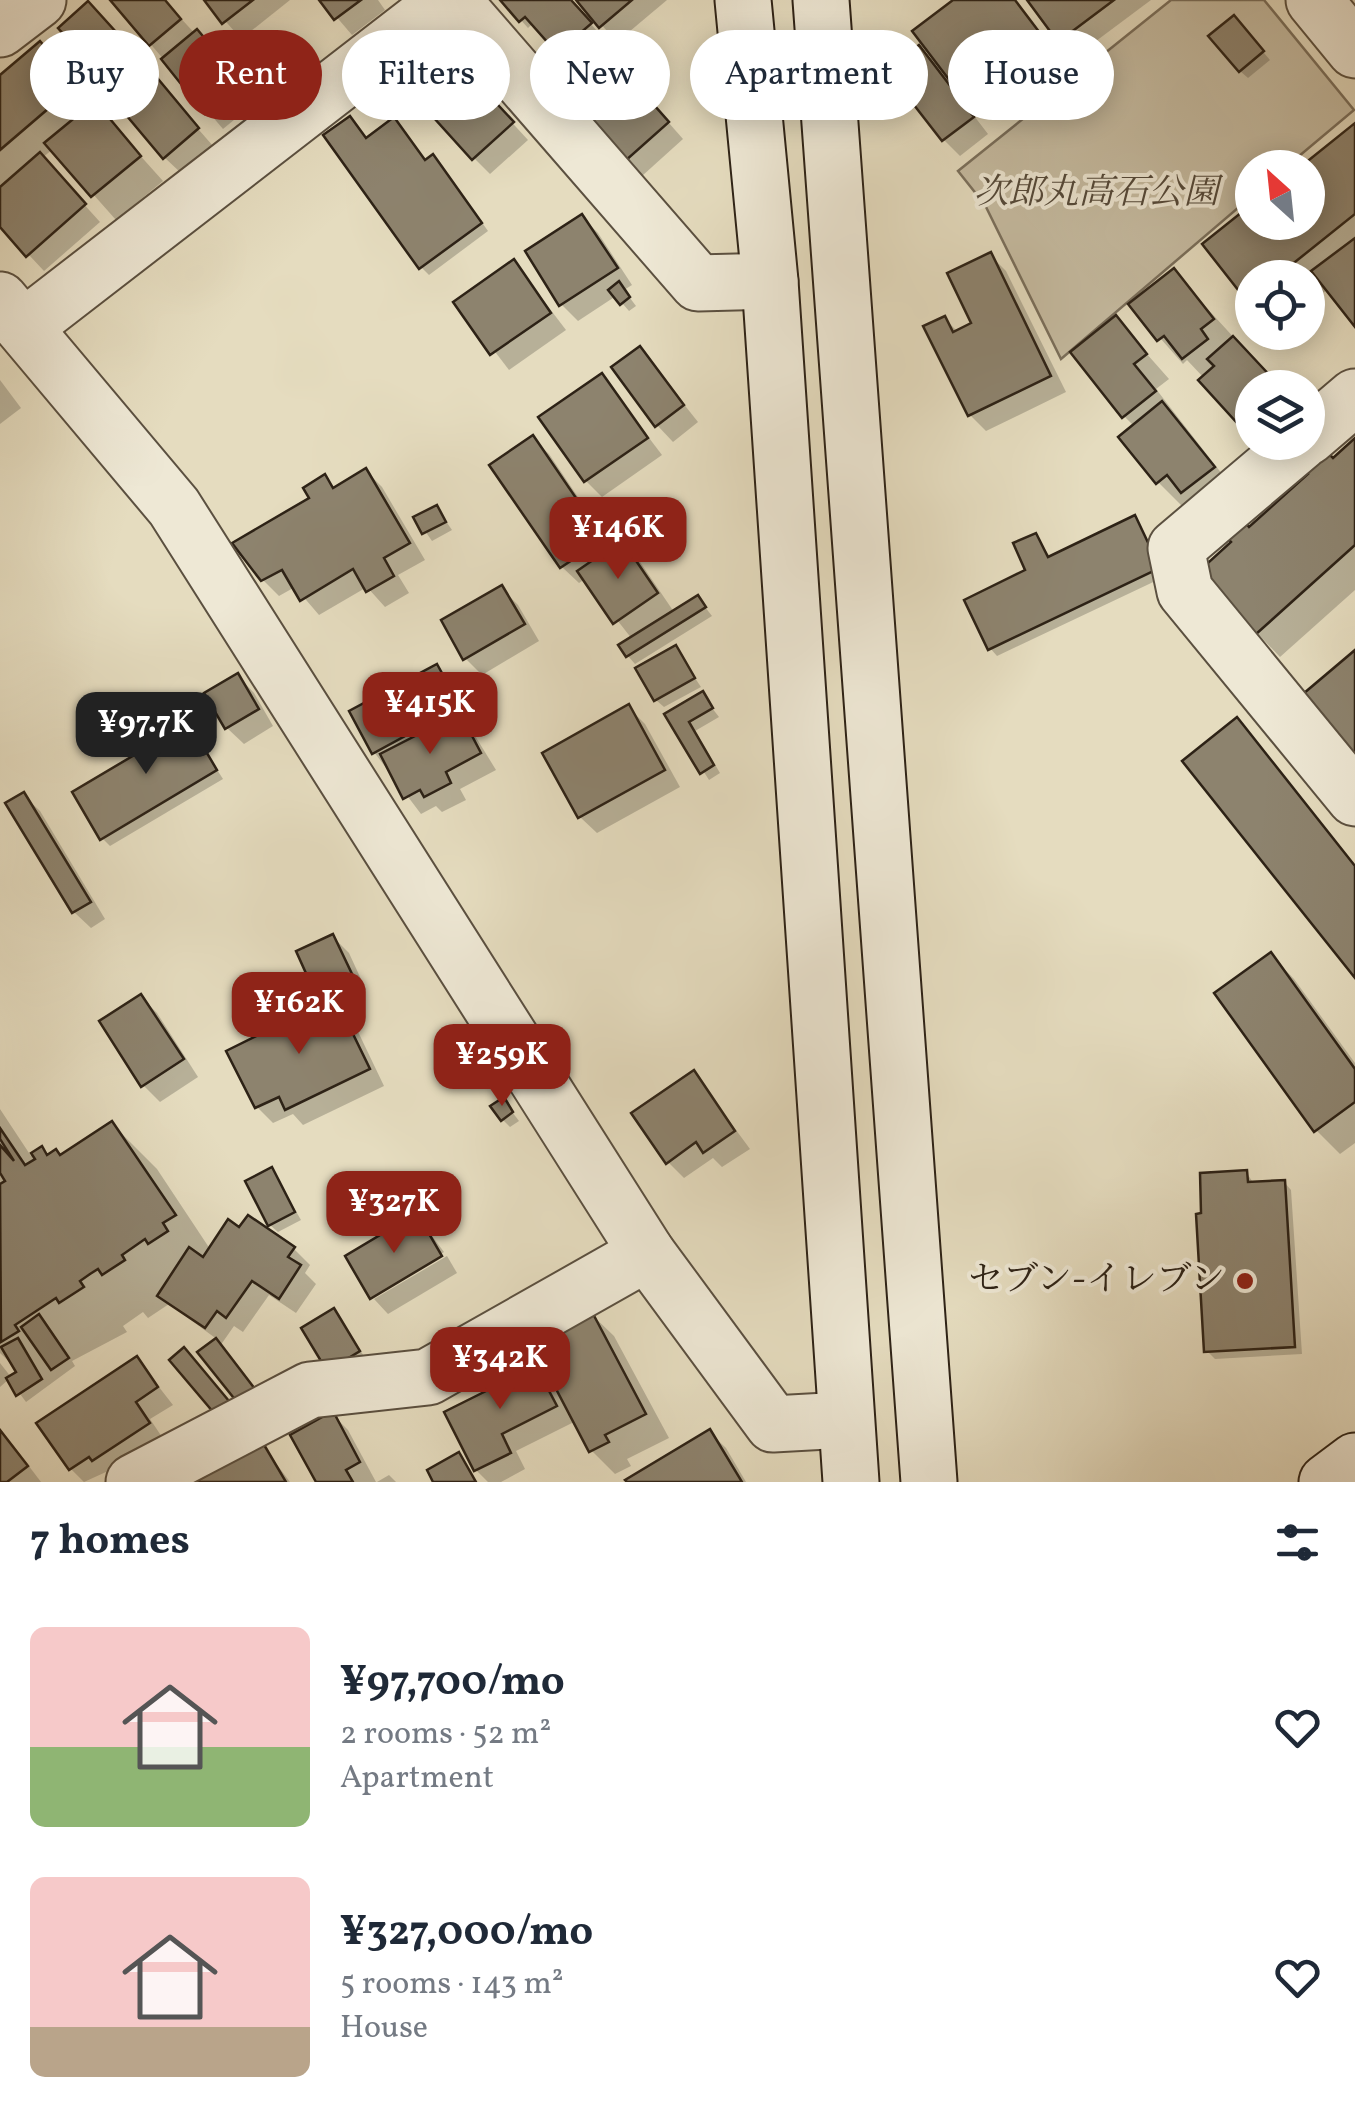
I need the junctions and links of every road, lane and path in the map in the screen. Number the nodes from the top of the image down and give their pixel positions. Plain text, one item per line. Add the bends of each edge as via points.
1 (38, 0) edge
2 (450, 0) edge
3 (744, 0) edge
4 (822, 0) edge
5 (1314, 0) edge
6 (0, 29) edge
7 (1355, 50) edge
8 (770, 281) junction
9 (12, 314) edge
10 (1355, 398) edge
11 (1325, 423) edge
12 (1280, 460) edge
13 (1355, 798) edge
14 (647, 1253) junction
15 (845, 1420) junction
16 (1355, 1462) edge
17 (134, 1482) edge
18 (851, 1482) edge
19 (930, 1482) edge
20 (1328, 1482) edge

1 - 6 street
2 - 8 street via 698,282
2 - 9 street
3 - 8 street
4 - 19 street
5 - 7 street
8 - 15 street
9 - 14 street via 174,507
10 - 11 street
12 - 13 street via 1176,548 1186,591
14 - 15 street via 773,1424
14 - 17 street via 428,1378 310,1390
15 - 18 street
16 - 20 street

